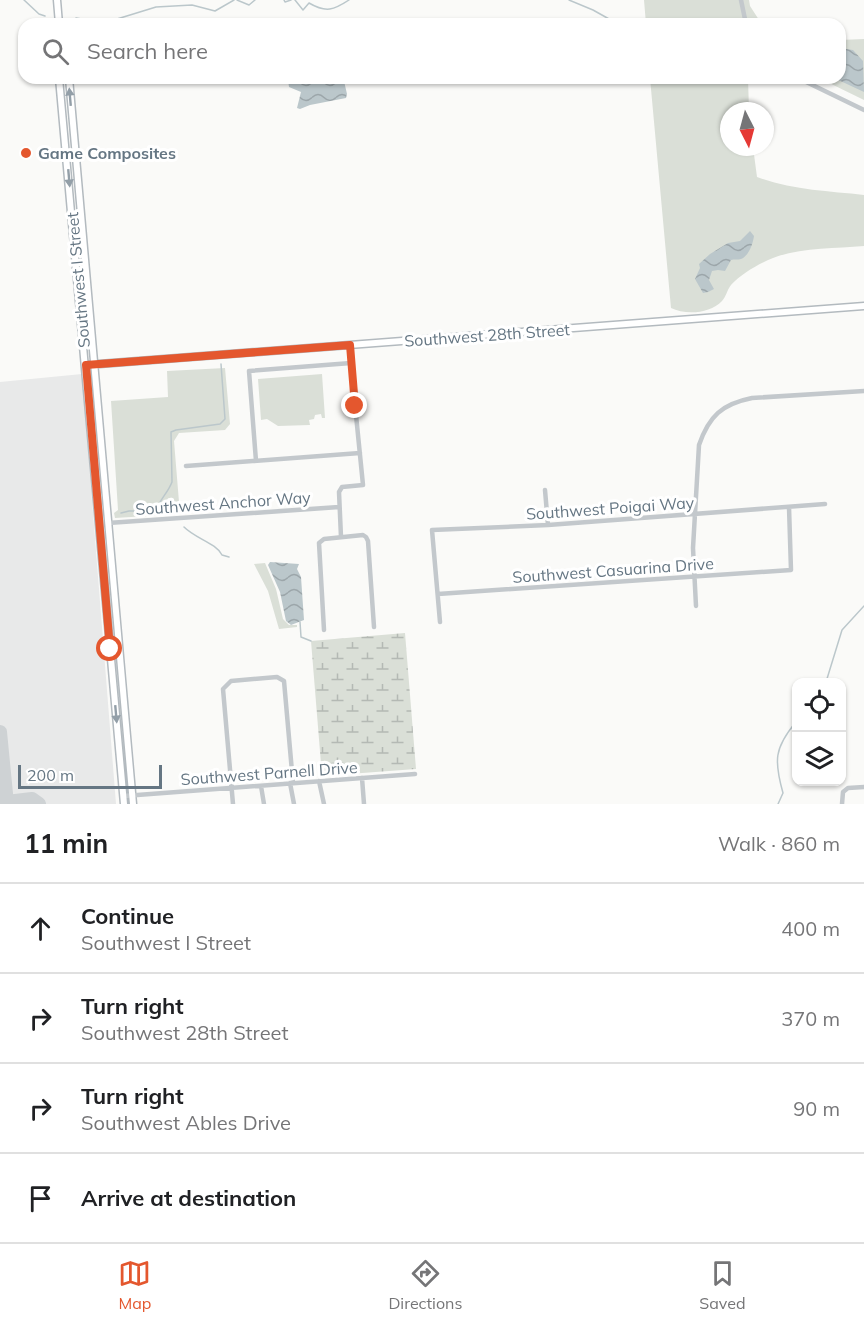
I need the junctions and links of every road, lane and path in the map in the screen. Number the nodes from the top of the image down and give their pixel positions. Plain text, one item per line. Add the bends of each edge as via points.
1 (57, 0) edge
2 (741, 0) edge
3 (58, 18) edge
4 (745, 18) edge
5 (60, 84) edge
6 (70, 84) edge
7 (810, 84) edge
8 (864, 110) edge
9 (864, 306) edge
10 (350, 345) junction
11 (351, 363) junction
12 (94, 364) junction
13 (86, 365) junction
14 (864, 391) edge
15 (360, 453) junction
16 (256, 461) junction
17 (186, 466) dead end
18 (545, 490) dead end
19 (825, 504) dead end
20 (339, 507) junction
21 (789, 507) junction
22 (694, 514) junction
23 (108, 523) junction
24 (548, 525) junction
25 (342, 537) junction
26 (694, 576) junction
27 (438, 594) junction
28 (696, 606) dead end
29 (440, 622) dead end
30 (374, 627) dead end
31 (324, 630) dead end
32 (415, 774) dead end
33 (362, 778) junction
34 (320, 781) junction
35 (292, 783) junction
36 (261, 786) junction
37 (864, 787) edge
38 (231, 788) junction
39 (132, 795) junction
40 (124, 796) junction
41 (124, 804) edge
42 (133, 804) edge
43 (233, 804) edge
44 (264, 804) edge
45 (294, 804) edge
46 (324, 804) edge
47 (364, 804) edge
48 (842, 804) edge

1 - 3 main road
2 - 4 street
5 -> 13 main road, Southwest I Street
12 -> 6 main road, Southwest I Street
7 - 8 street
9 - 10 main road, Southwest 28th Street
10 - 11 street
10 - 12 main road, Southwest 28th Street
11 - 15 street
11 - 16 street via 249,371
12 - 13 main road, Southwest 28th Street
12 - 23 main road, Southwest I Street
13 -> 40 main road, Southwest I Street
14 - 22 street via 752,398 724,407 704,429 699,445
15 - 16 street
15 - 20 street via 363,485 342,487
16 - 17 street
18 - 24 street
19 - 21 street, Southwest Poigai Way
20 - 23 street, Southwest Anchor Way
20 - 25 street
21 - 22 street, Southwest Poigai Way
21 - 26 street, Southwest Casuarina Drive via 791,570
22 - 24 street, Southwest Poigai Way
22 - 26 street
23 - 39 main road, Southwest I Street
24 - 27 street, Southwest Poigai Way via 432,530
25 - 30 street via 363,536 368,541
25 - 31 street via 321,540 318,547
26 - 27 street, Southwest Casuarina Drive
26 - 28 street
27 - 29 street
32 - 33 street, Southwest Parnell Drive
33 - 34 street, Southwest Parnell Drive
33 - 47 street
34 - 35 street, Southwest Parnell Drive
34 - 46 street
35 - 36 street, Southwest Parnell Drive
35 - 38 street via 285,686 278,677 231,681 223,689
35 - 45 street
36 - 38 street, Southwest Parnell Drive
36 - 44 street
37 - 48 street via 848,788 843,792
38 - 39 street, Southwest Parnell Drive
38 - 43 street
39 - 40 street, Southwest Parnell Drive
39 - 42 main road, Southwest I Street
40 - 41 main road, Southwest I Street

